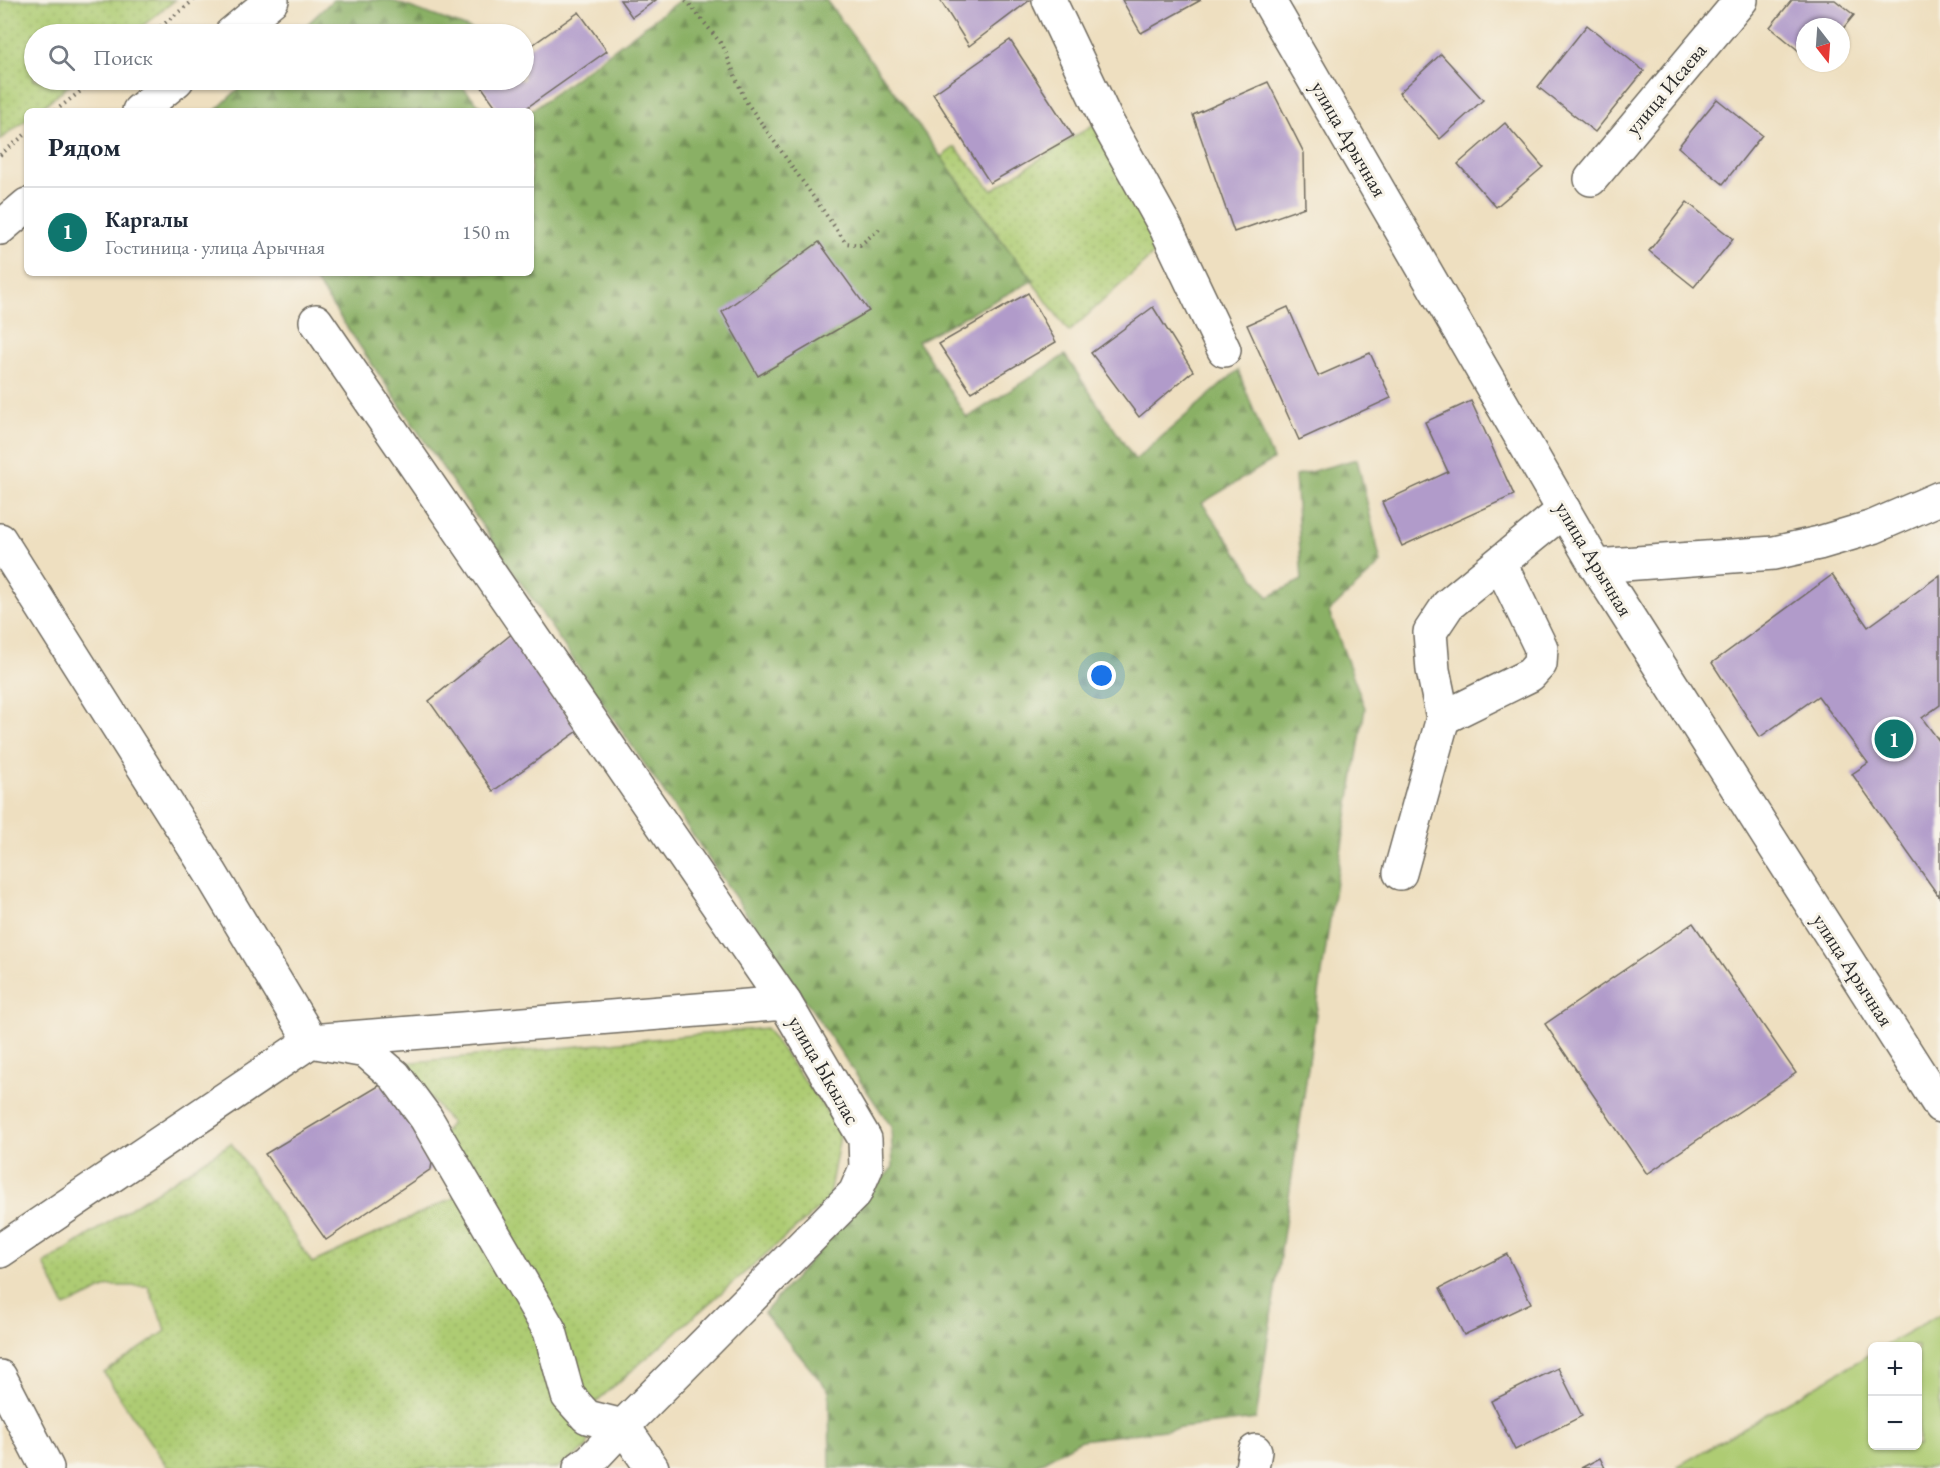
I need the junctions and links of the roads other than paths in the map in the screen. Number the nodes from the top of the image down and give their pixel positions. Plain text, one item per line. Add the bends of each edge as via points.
1 (1049, 0) edge
2 (1268, 0) edge
3 (1741, 0) edge
4 (261, 3) edge
5 (241, 24) edge
6 (165, 90) edge
7 (144, 108) edge
8 (1591, 178) dead end
9 (24, 208) edge
10 (0, 228) edge
11 (316, 321) dead end
12 (1224, 351) dead end
13 (1940, 498) edge
14 (1564, 510) junction
15 (0, 540) edge
16 (1500, 563) junction
17 (1596, 566) junction
18 (1443, 718) junction
19 (1400, 873) dead end
20 (785, 1004) junction
21 (311, 1041) junction
22 (1940, 1106) edge
23 (0, 1251) edge
24 (0, 1377) edge
25 (623, 1426) junction
26 (47, 1468) edge
27 (580, 1468) edge
28 (652, 1468) edge

1 - 12 street
2 - 14 street, улица Арычная
3 - 8 street, улица Исаева
4 - 5 street
6 - 7 street
9 - 10 street
11 - 20 street
13 - 17 street via 1873,527 1774,553
14 - 16 street
14 - 17 street, улица Арычная
15 - 21 street via 210,872
16 - 18 street via 1448,605 1431,632 1433,670
16 - 18 street via 1541,648 1540,664 1530,675
17 - 22 street, улица Арычная
18 - 19 street
20 - 21 street, улица Ыкылас
20 - 25 street, улица Ыкылас via 865,1139 866,1168 855,1193
21 - 23 street
21 - 25 street via 366,1051 395,1076 426,1118 550,1332 568,1396 587,1417
24 - 26 street
25 - 27 street, улица Ыкылас
25 - 28 street

